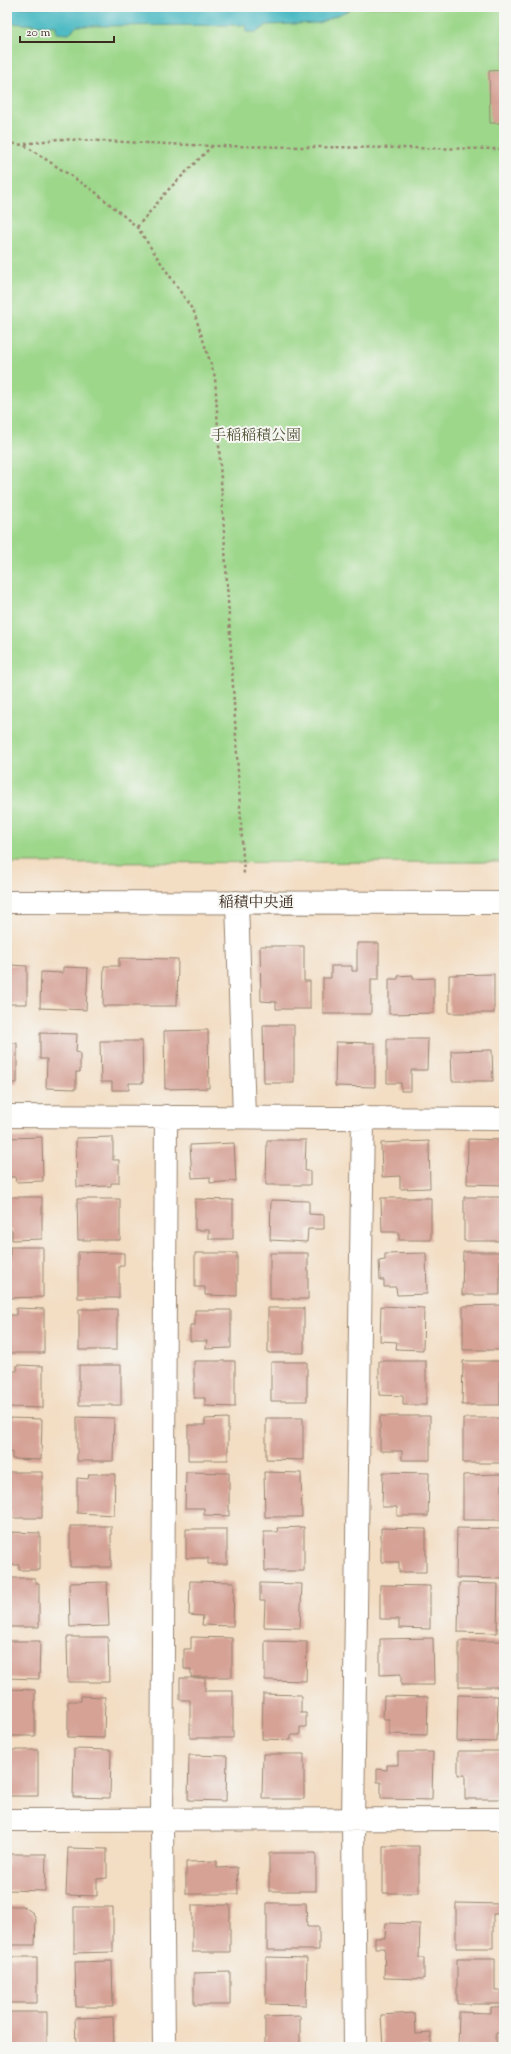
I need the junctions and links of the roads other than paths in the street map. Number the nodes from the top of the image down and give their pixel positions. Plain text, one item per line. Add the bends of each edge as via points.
1 (7, 902) edge
2 (237, 902) junction
3 (504, 903) edge
4 (7, 1116) edge
5 (166, 1116) junction
6 (244, 1117) junction
7 (363, 1117) junction
8 (504, 1119) edge
9 (504, 1819) edge
10 (7, 1820) edge
11 (162, 1820) junction
12 (353, 1820) junction
13 (164, 2047) edge
14 (355, 2047) edge

1 - 2 street, 稲積中央通
2 - 3 street, 稲積中央通
2 - 6 street
4 - 5 street
5 - 6 street
5 - 11 street
6 - 7 street
7 - 8 street
7 - 12 street
9 - 12 street
10 - 11 street
11 - 12 street
11 - 13 street
12 - 14 street

